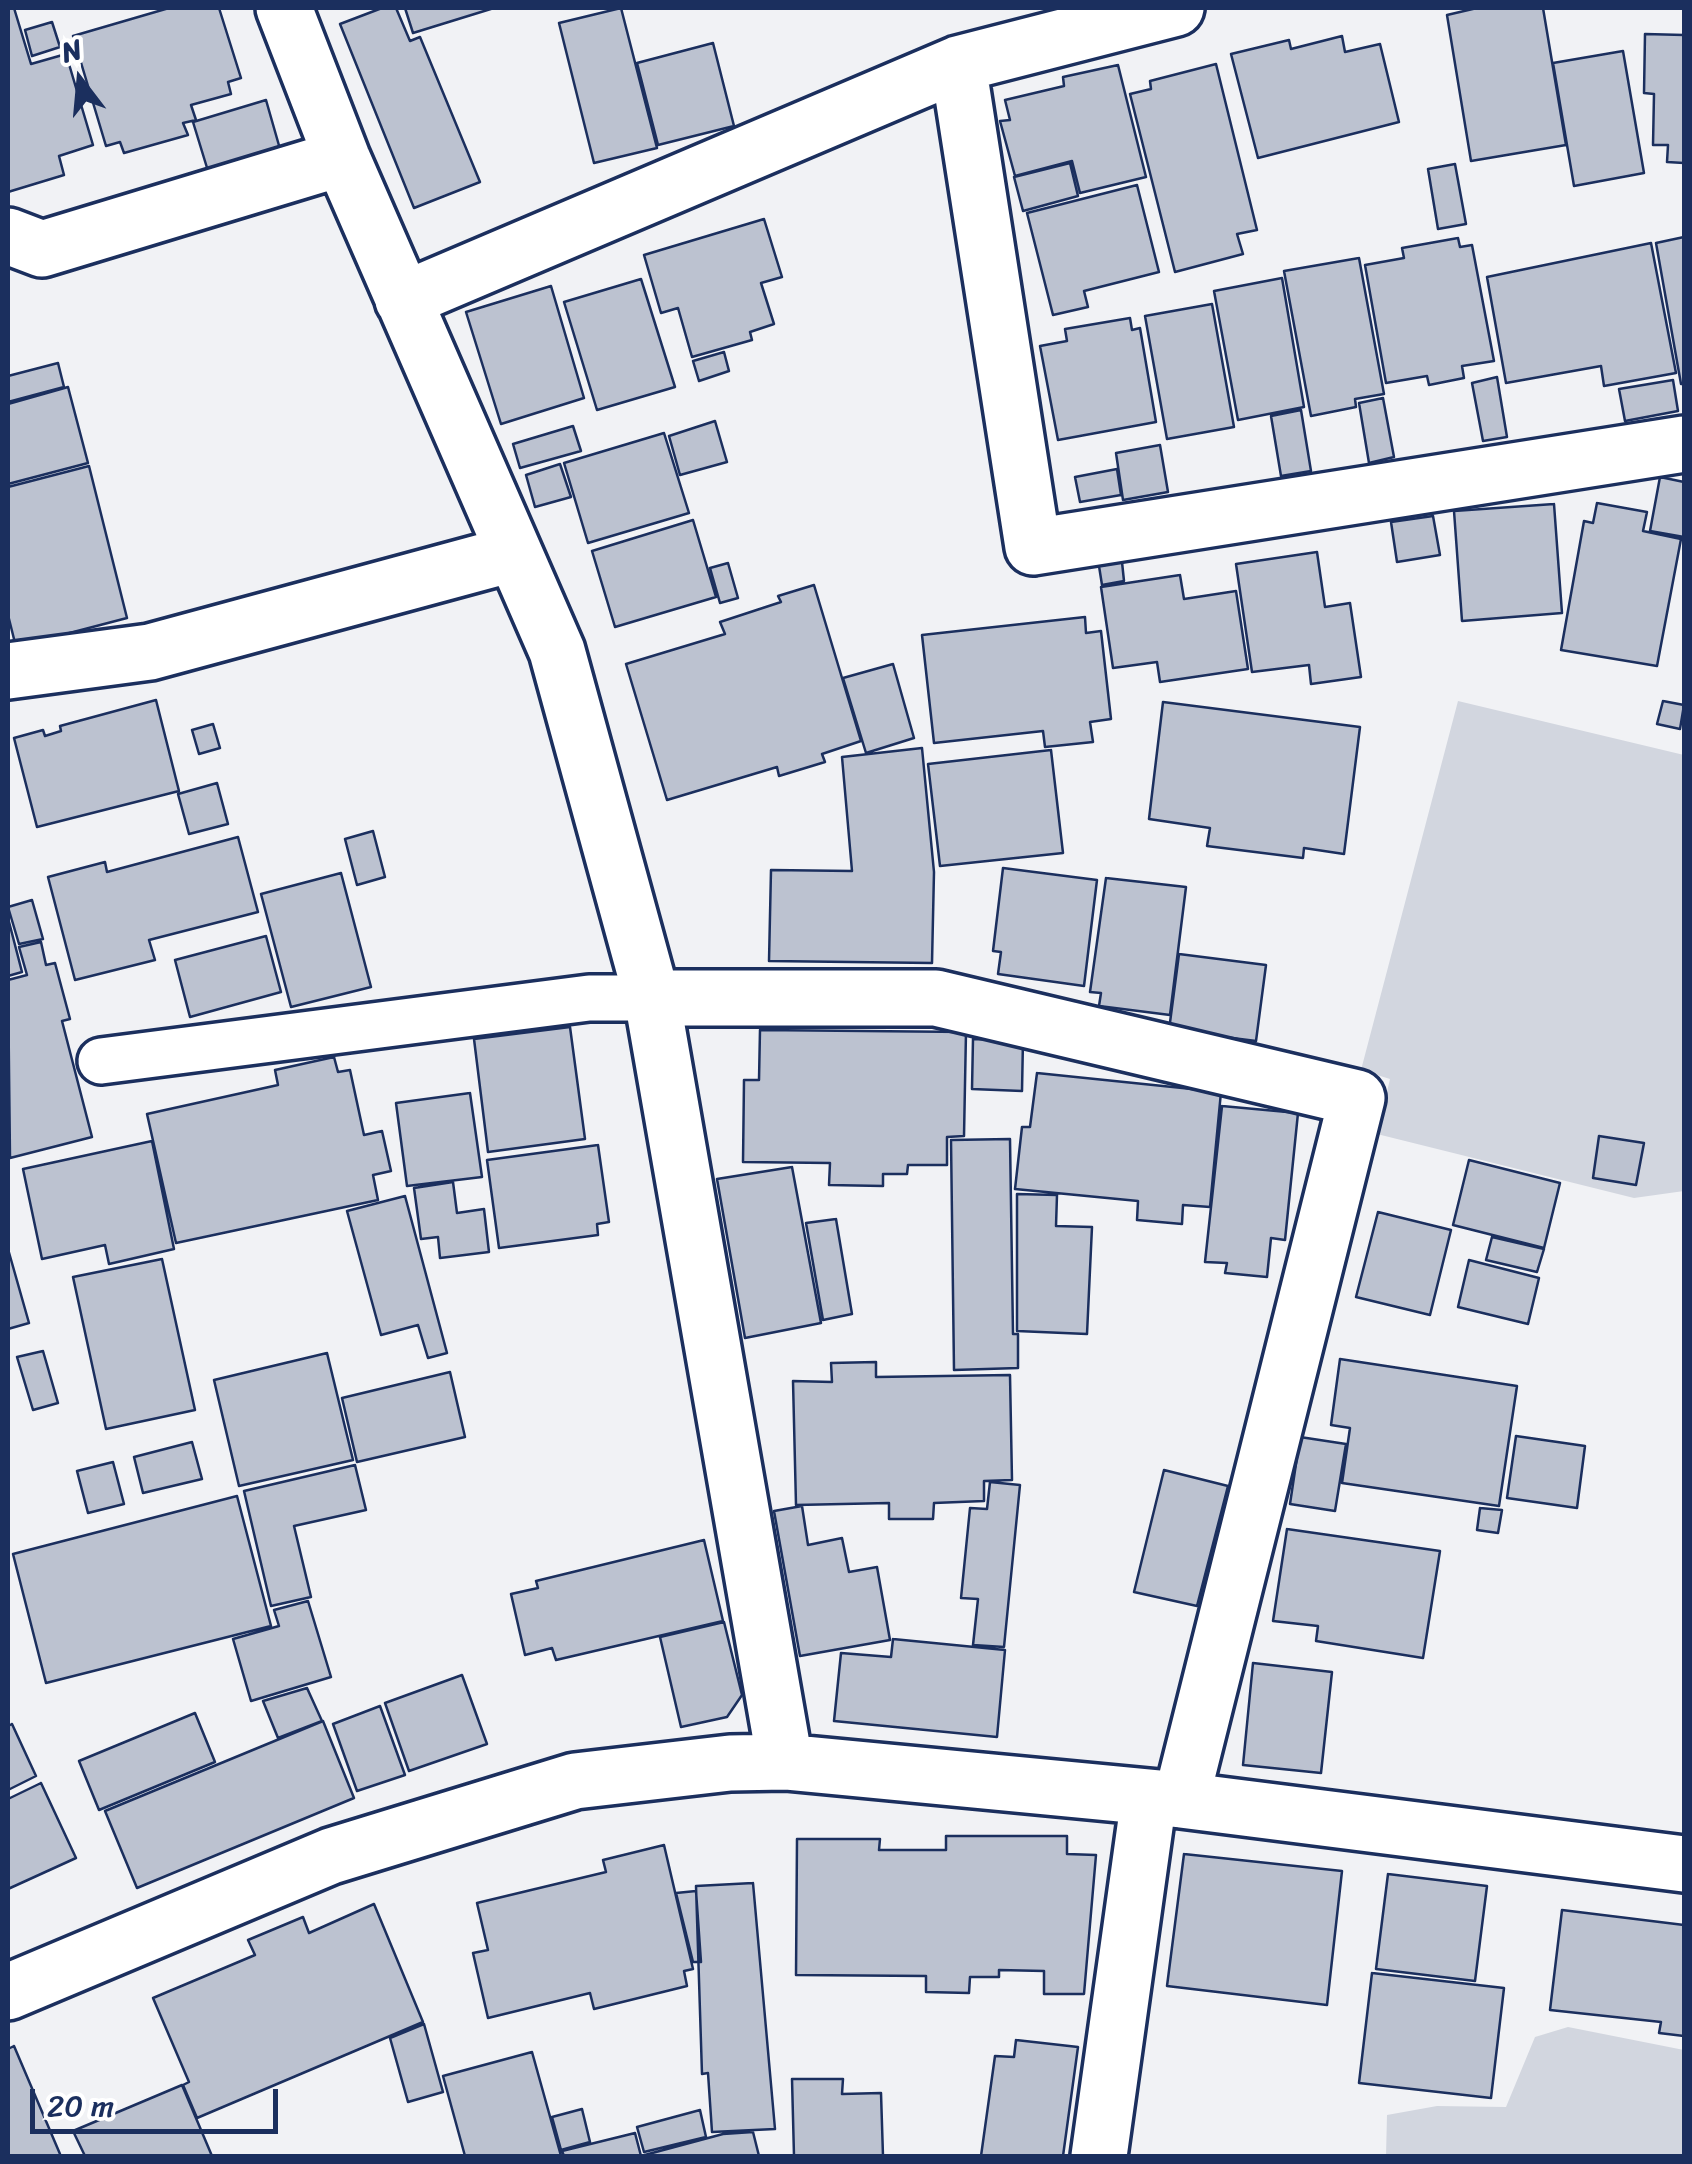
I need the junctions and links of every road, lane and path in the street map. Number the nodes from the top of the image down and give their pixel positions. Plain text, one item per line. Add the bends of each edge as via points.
1 (284, 8) edge
2 (1176, 8) edge
3 (958, 64) junction
4 (342, 158) junction
5 (8, 236) edge
6 (403, 300) junction
7 (1684, 444) edge
8 (512, 554) junction
9 (8, 671) edge
10 (652, 998) junction
11 (100, 1061) dead end
12 (784, 1762) junction
13 (1165, 1799) junction
14 (1684, 1864) edge
15 (8, 1992) edge
16 (1098, 2156) edge

1 - 4 street
2 - 3 street
3 - 6 street
3 - 7 street via 1033,547
4 - 5 street via 42,248
4 - 6 street
6 - 8 street
8 - 9 street via 150,652
8 - 10 street via 556,651
10 - 11 lane via 589,998
10 - 12 street
10 - 13 street via 936,998 1357,1098
12 - 13 street
12 - 15 street via 575,1780 331,1856
13 - 14 street
13 - 16 street

